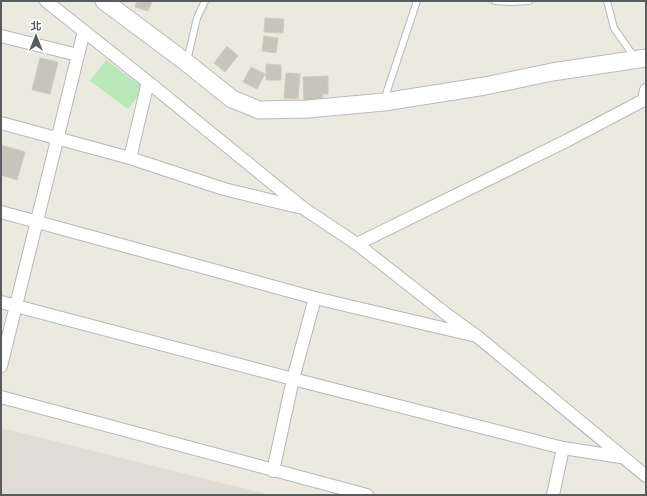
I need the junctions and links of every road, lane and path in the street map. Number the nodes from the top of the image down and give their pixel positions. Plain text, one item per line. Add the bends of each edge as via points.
1 (46, 1) edge
2 (104, 1) edge
3 (205, 1) edge
4 (417, 1) edge
5 (495, 1) edge
6 (529, 1) edge
7 (607, 1) edge
8 (84, 31) junction
9 (1, 36) edge
10 (78, 55) junction
11 (641, 58) edge
12 (187, 63) junction
13 (148, 82) junction
14 (646, 90) edge
15 (384, 102) junction
16 (1, 123) edge
17 (58, 138) junction
18 (130, 158) junction
19 (303, 208) junction
20 (1, 212) edge
21 (37, 221) junction
22 (357, 244) junction
23 (315, 298) junction
24 (1, 302) edge
25 (16, 306) junction
26 (478, 336) junction
27 (1, 366) edge
28 (293, 379) junction
29 (1, 397) edge
30 (563, 448) junction
31 (622, 457) junction
32 (273, 471) junction
33 (646, 476) edge
34 (367, 495) edge
35 (553, 495) edge

1 - 8 street
2 - 12 main road
3 - 12 lane via 197,18
4 - 15 lane
5 - 6 lane
7 - 11 lane via 614,28
8 - 10 street
8 - 13 street
9 - 10 street
10 - 17 street
11 - 15 main road
12 - 15 main road via 232,99 259,110 308,109
13 - 18 street
13 - 19 street
14 - 22 street via 644,100
16 - 17 street
17 - 18 street
17 - 21 street
18 - 19 street via 224,188
19 - 22 street
20 - 21 street
21 - 23 street
21 - 25 street
22 - 26 street
23 - 26 street
23 - 28 street
24 - 25 street
25 - 27 street
25 - 28 street
26 - 31 street
28 - 30 street
28 - 32 street
29 - 32 street
30 - 31 street
30 - 35 street
31 - 33 street
32 - 34 street

